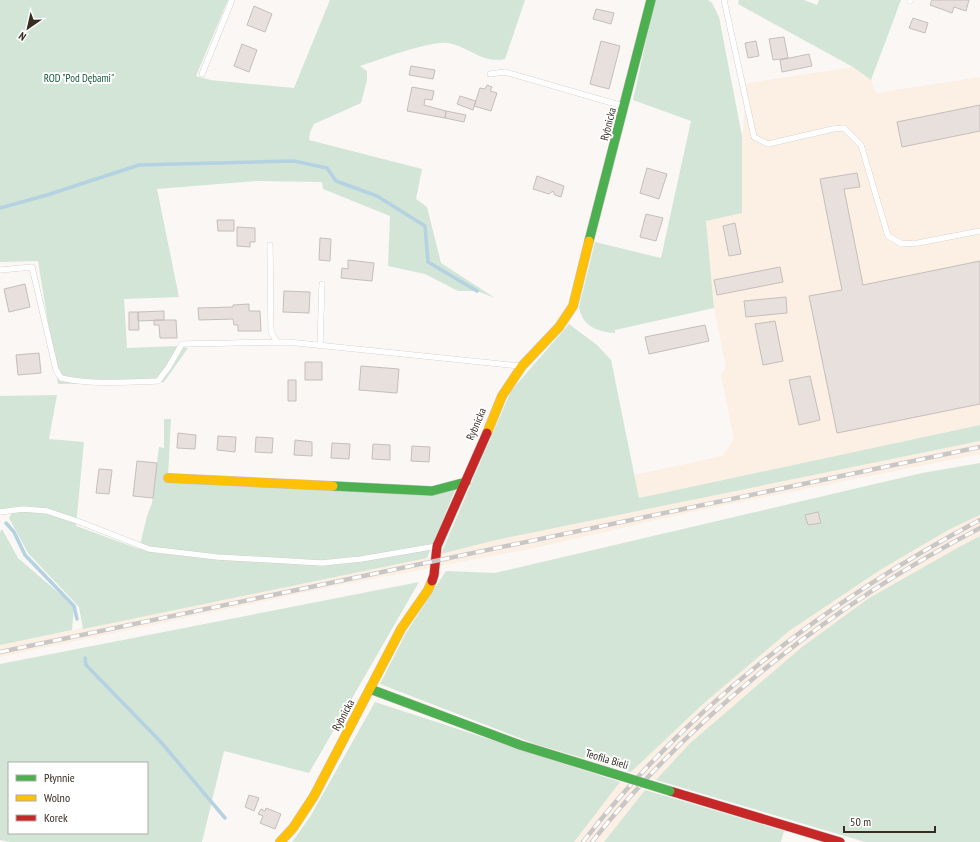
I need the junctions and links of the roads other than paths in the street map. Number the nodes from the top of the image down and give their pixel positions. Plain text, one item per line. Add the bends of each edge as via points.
1 (232, 0) edge
2 (651, 0) edge
3 (724, 0) edge
4 (202, 74) dead end
5 (490, 74) dead end
6 (625, 107) junction
7 (980, 231) edge
8 (270, 245) dead end
9 (0, 270) edge
10 (322, 284) dead end
11 (277, 342) junction
12 (320, 345) junction
13 (522, 366) junction
14 (168, 478) dead end
15 (466, 482) junction
16 (0, 512) edge
17 (437, 546) junction
18 (370, 689) junction
19 (280, 842) edge
20 (840, 842) edge

1 - 4 lane
2 - 6 street, Rybnicka
3 - 7 lane via 754,137 768,144 844,128 861,145 888,236 902,244
5 - 6 lane via 505,72
6 - 13 street, Rybnicka via 574,302 558,327
8 - 11 lane via 271,332
9 - 11 lane via 32,266 56,370 61,378 72,381 158,381 182,344
10 - 12 lane
11 - 12 lane
12 - 13 lane
13 - 15 street, Rybnicka via 499,401
14 - 15 street via 432,490
15 - 17 street, Rybnicka
16 - 17 lane via 23,509 47,511 149,549 217,558 322,563
17 - 18 street, Rybnicka via 430,587 401,629
18 - 19 street, Rybnicka via 314,796 293,828
18 - 20 street, Teofila Bieli, bridge via 520,745

